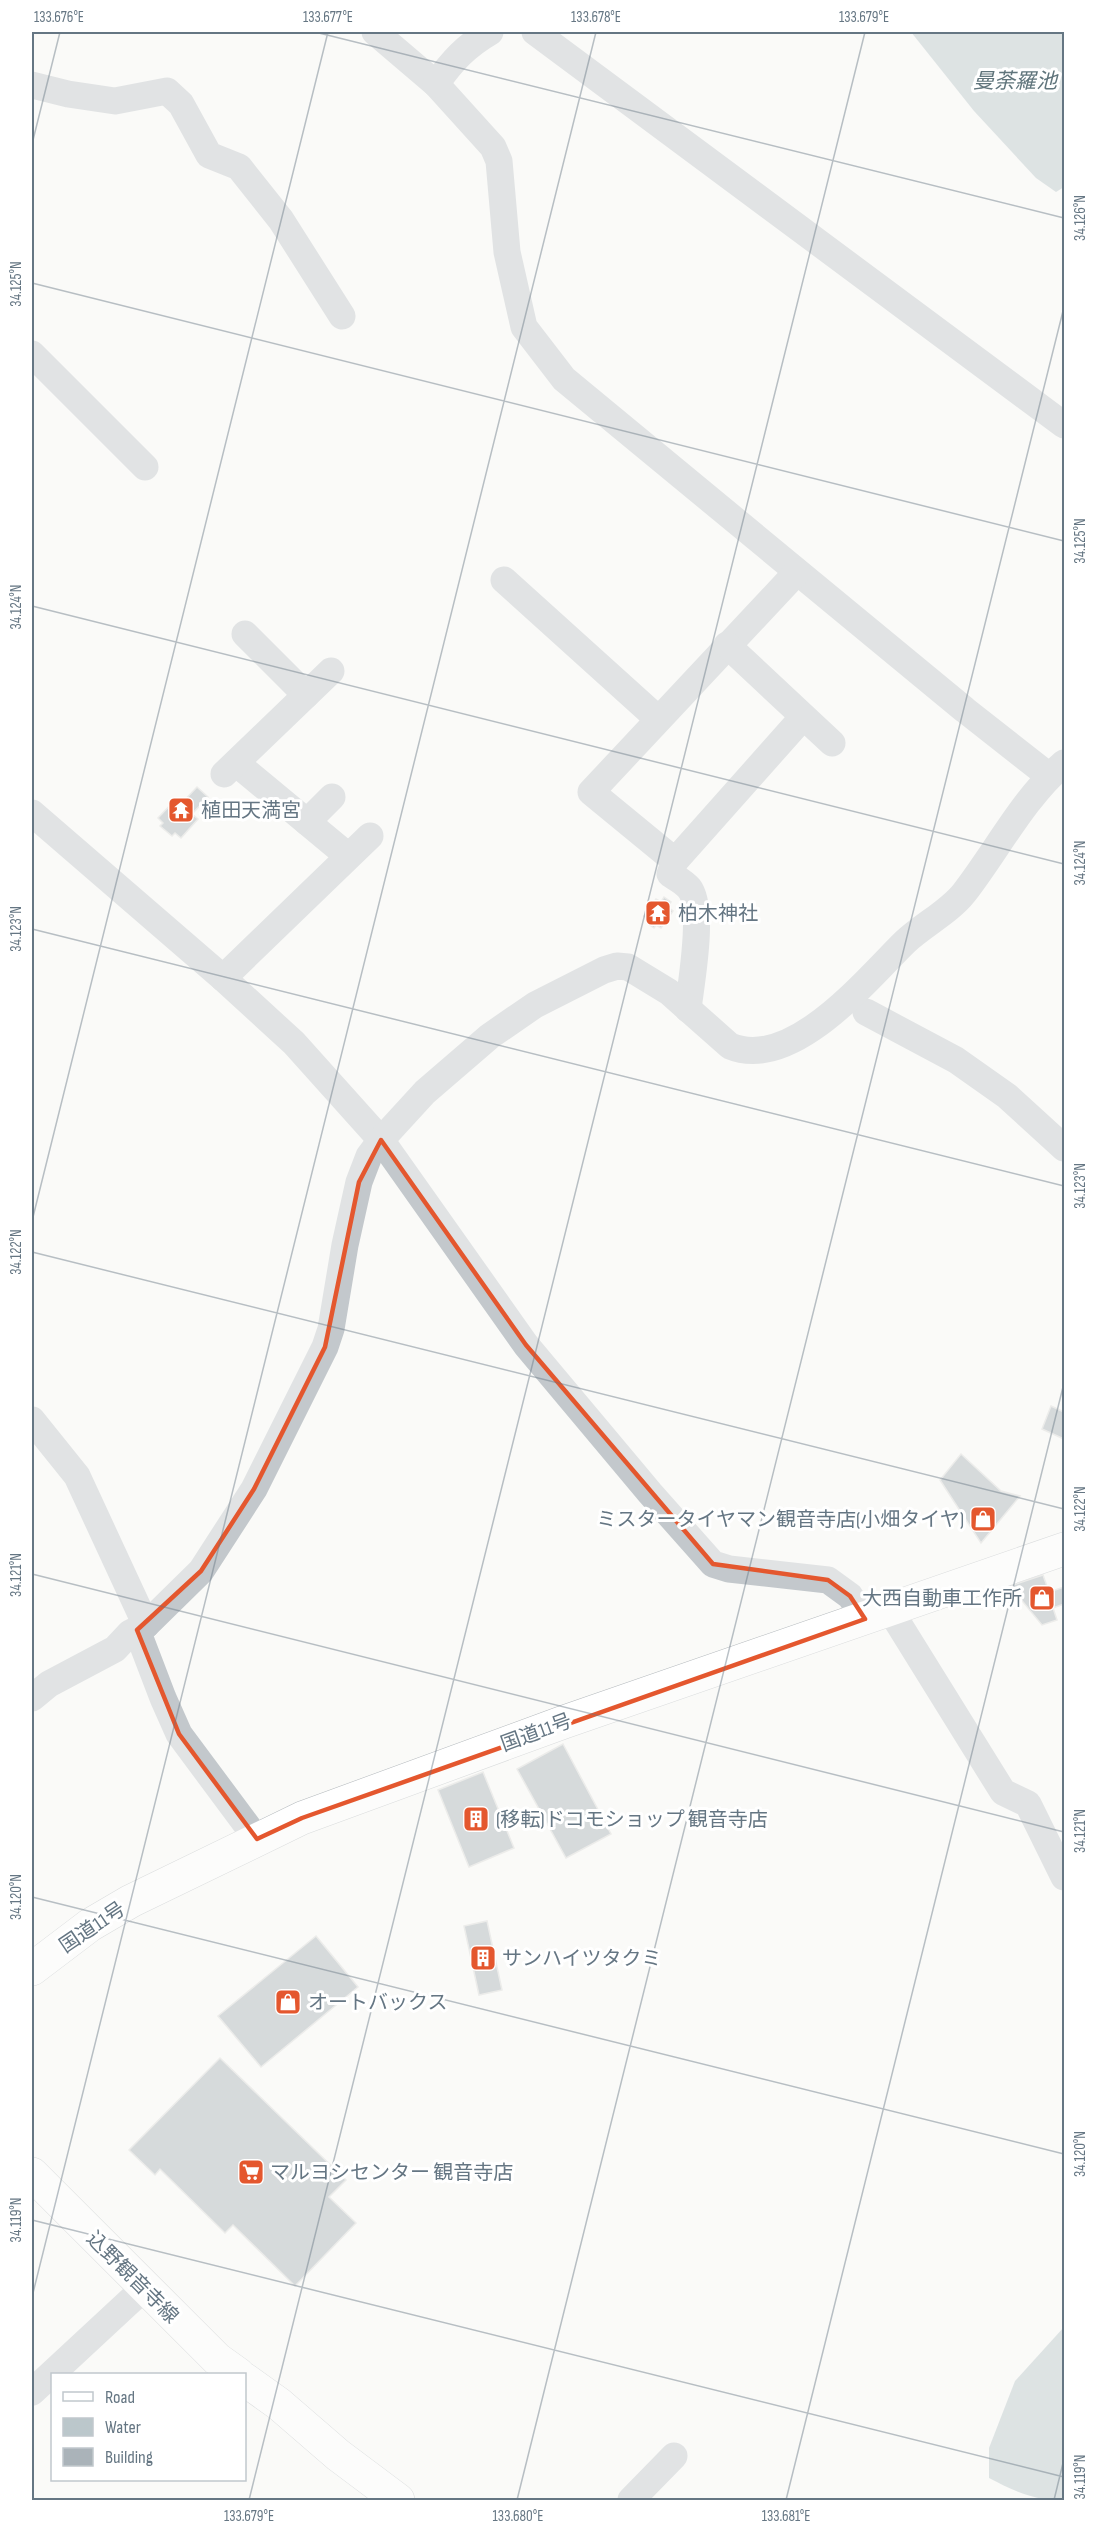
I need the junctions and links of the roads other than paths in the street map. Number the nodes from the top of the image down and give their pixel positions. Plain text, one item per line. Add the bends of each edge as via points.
1 (375, 32) edge
2 (490, 32) edge
3 (535, 32) edge
4 (436, 84) junction
5 (32, 85) edge
6 (342, 316) dead end
7 (32, 354) edge
8 (1065, 425) edge
9 (145, 467) dead end
10 (797, 572) junction
11 (504, 580) dead end
12 (245, 634) dead end
13 (727, 645) junction
14 (330, 671) dead end
15 (306, 695) junction
16 (803, 717) junction
17 (658, 719) junction
18 (832, 743) dead end
19 (1057, 770) edge
20 (332, 797) dead end
21 (32, 813) edge
22 (307, 822) junction
23 (370, 836) dead end
24 (348, 856) junction
25 (675, 861) junction
26 (223, 978) junction
27 (688, 1009) junction
28 (866, 1012) dead end
29 (381, 1140) junction
30 (1065, 1148) edge
31 (32, 1420) edge
32 (1065, 1549) edge
33 (877, 1614) junction
34 (141, 1627) junction
35 (32, 1698) edge
36 (257, 1839) junction
37 (1065, 1877) edge
38 (32, 1969) edge
39 (32, 2174) edge
40 (144, 2288) junction
41 (52, 2373) edge
42 (237, 2373) edge
43 (51, 2374) edge
44 (246, 2380) edge
45 (32, 2392) edge
46 (674, 2456) dead end
47 (398, 2500) edge
48 (632, 2500) edge

1 - 4 street
2 - 4 street via 452,61
3 - 8 street
4 - 10 street via 493,147 498,161 507,252 524,327 531,338 564,379
5 - 6 street via 115,101 167,91 181,104 209,155 239,167 281,220
7 - 9 street
10 - 13 street
10 - 19 street
11 - 17 street
12 - 15 street
13 - 16 street
13 - 17 street
14 - 15 street
15 - 22 street via 230,768
16 - 18 street
16 - 25 street
17 - 25 street via 591,792
19 - 27 street via 1017,815 963,895 906,941 864,985 802,1037 753,1050 737,1049
20 - 22 street
21 - 26 street
22 - 24 street
23 - 24 street
24 - 26 street
25 - 27 street via 670,874 690,889 695,904 695,954
26 - 29 street via 294,1043
27 - 29 street via 669,992 628,967 604,970 535,1005 490,1036 425,1092
28 - 30 street via 956,1060 1007,1096
29 - 33 street via 526,1345 713,1564 828,1580
29 - 34 street via 369,1156 359,1182 325,1347 254,1489 219,1544 201,1571
31 - 34 street via 77,1476
32 - 33 main road, 国道11号
33 - 36 main road, 国道11号 via 353,1798
33 - 37 street via 1003,1792 1028,1804
34 - 35 street via 115,1649 49,1684
34 - 36 street via 162,1698 179,1734
36 - 38 main road, 国道11号 via 131,1901 90,1925
39 - 40 main road, 込野観音寺線
40 - 41 street
40 - 42 main road, 込野観音寺線
43 - 45 street
44 - 47 main road
46 - 48 street

